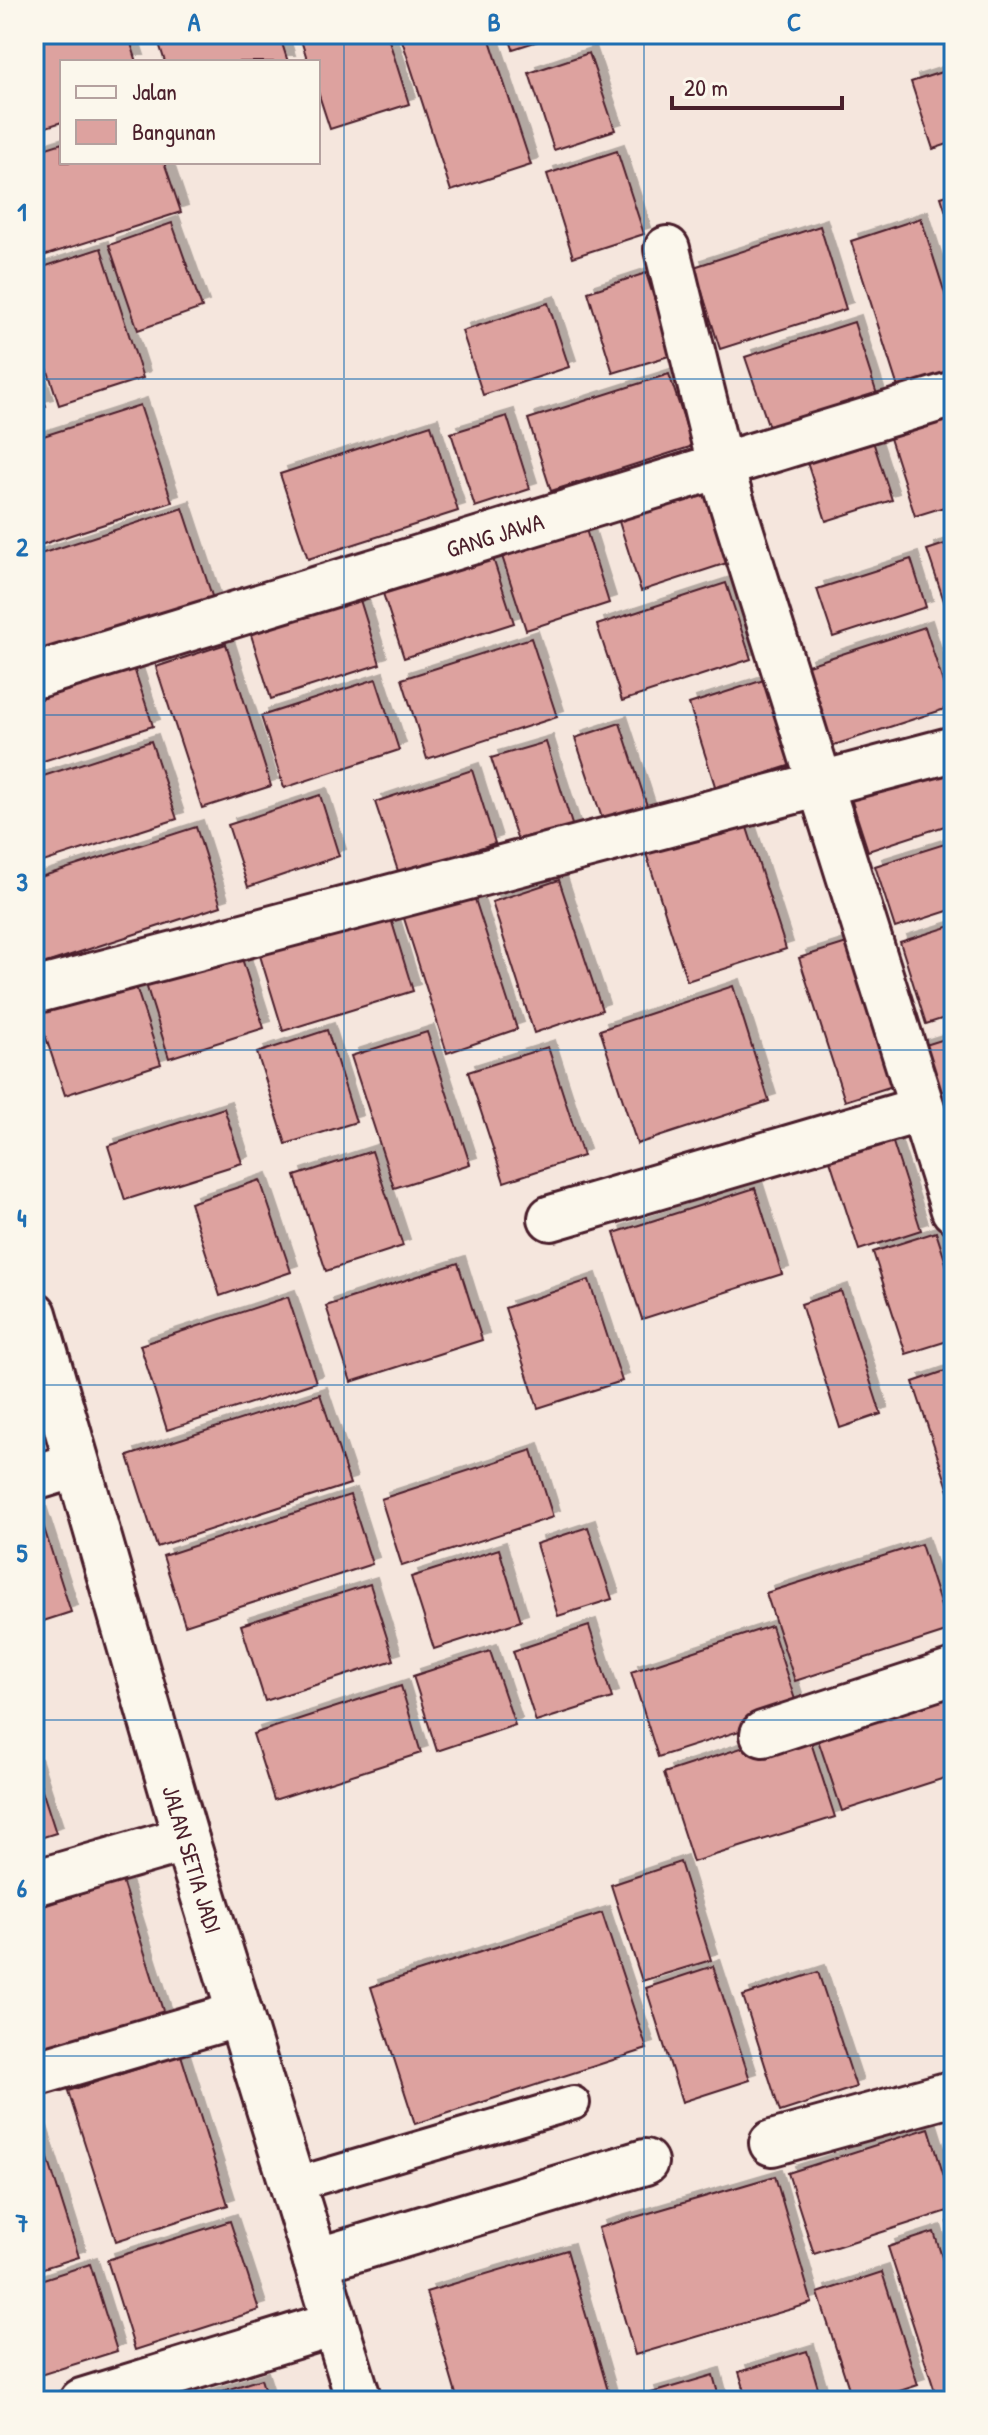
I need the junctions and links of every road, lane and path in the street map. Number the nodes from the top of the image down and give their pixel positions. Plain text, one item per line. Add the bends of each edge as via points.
1 (667, 249) dead end
2 (954, 394) edge
3 (720, 465) junction
4 (34, 676) edge
5 (954, 749) edge
6 (820, 782) junction
7 (34, 991) edge
8 (922, 1109) junction
9 (954, 1210) edge
10 (551, 1218) dead end
11 (34, 1314) edge
12 (76, 1465) junction
13 (34, 1478) edge
14 (954, 1672) edge
15 (763, 1734) dead end
16 (186, 1839) junction
17 (34, 1883) edge
18 (240, 2014) junction
19 (34, 2074) edge
20 (954, 2093) edge
21 (573, 2103) dead end
22 (772, 2143) dead end
23 (645, 2162) dead end
24 (293, 2185) junction
25 (316, 2261) junction
26 (334, 2324) junction
27 (82, 2401) edge
28 (359, 2401) edge

1 - 3 street
2 - 3 street, GANG JAWA
3 - 4 street, GANG JAWA
3 - 6 street
5 - 6 street
6 - 7 street
6 - 8 street
8 - 9 street
8 - 10 street
11 - 12 street, JALAN SETIA JADI
12 - 13 street
12 - 16 street, JALAN SETIA JADI
14 - 15 street
16 - 17 street
16 - 18 street, JALAN SETIA JADI
18 - 19 street
18 - 24 street, JALAN SETIA JADI
20 - 22 street
21 - 24 lane
23 - 25 street
24 - 25 street, JALAN SETIA JADI
25 - 26 street, JALAN SETIA JADI
26 - 27 street
26 - 28 street, JALAN SETIA JADI

